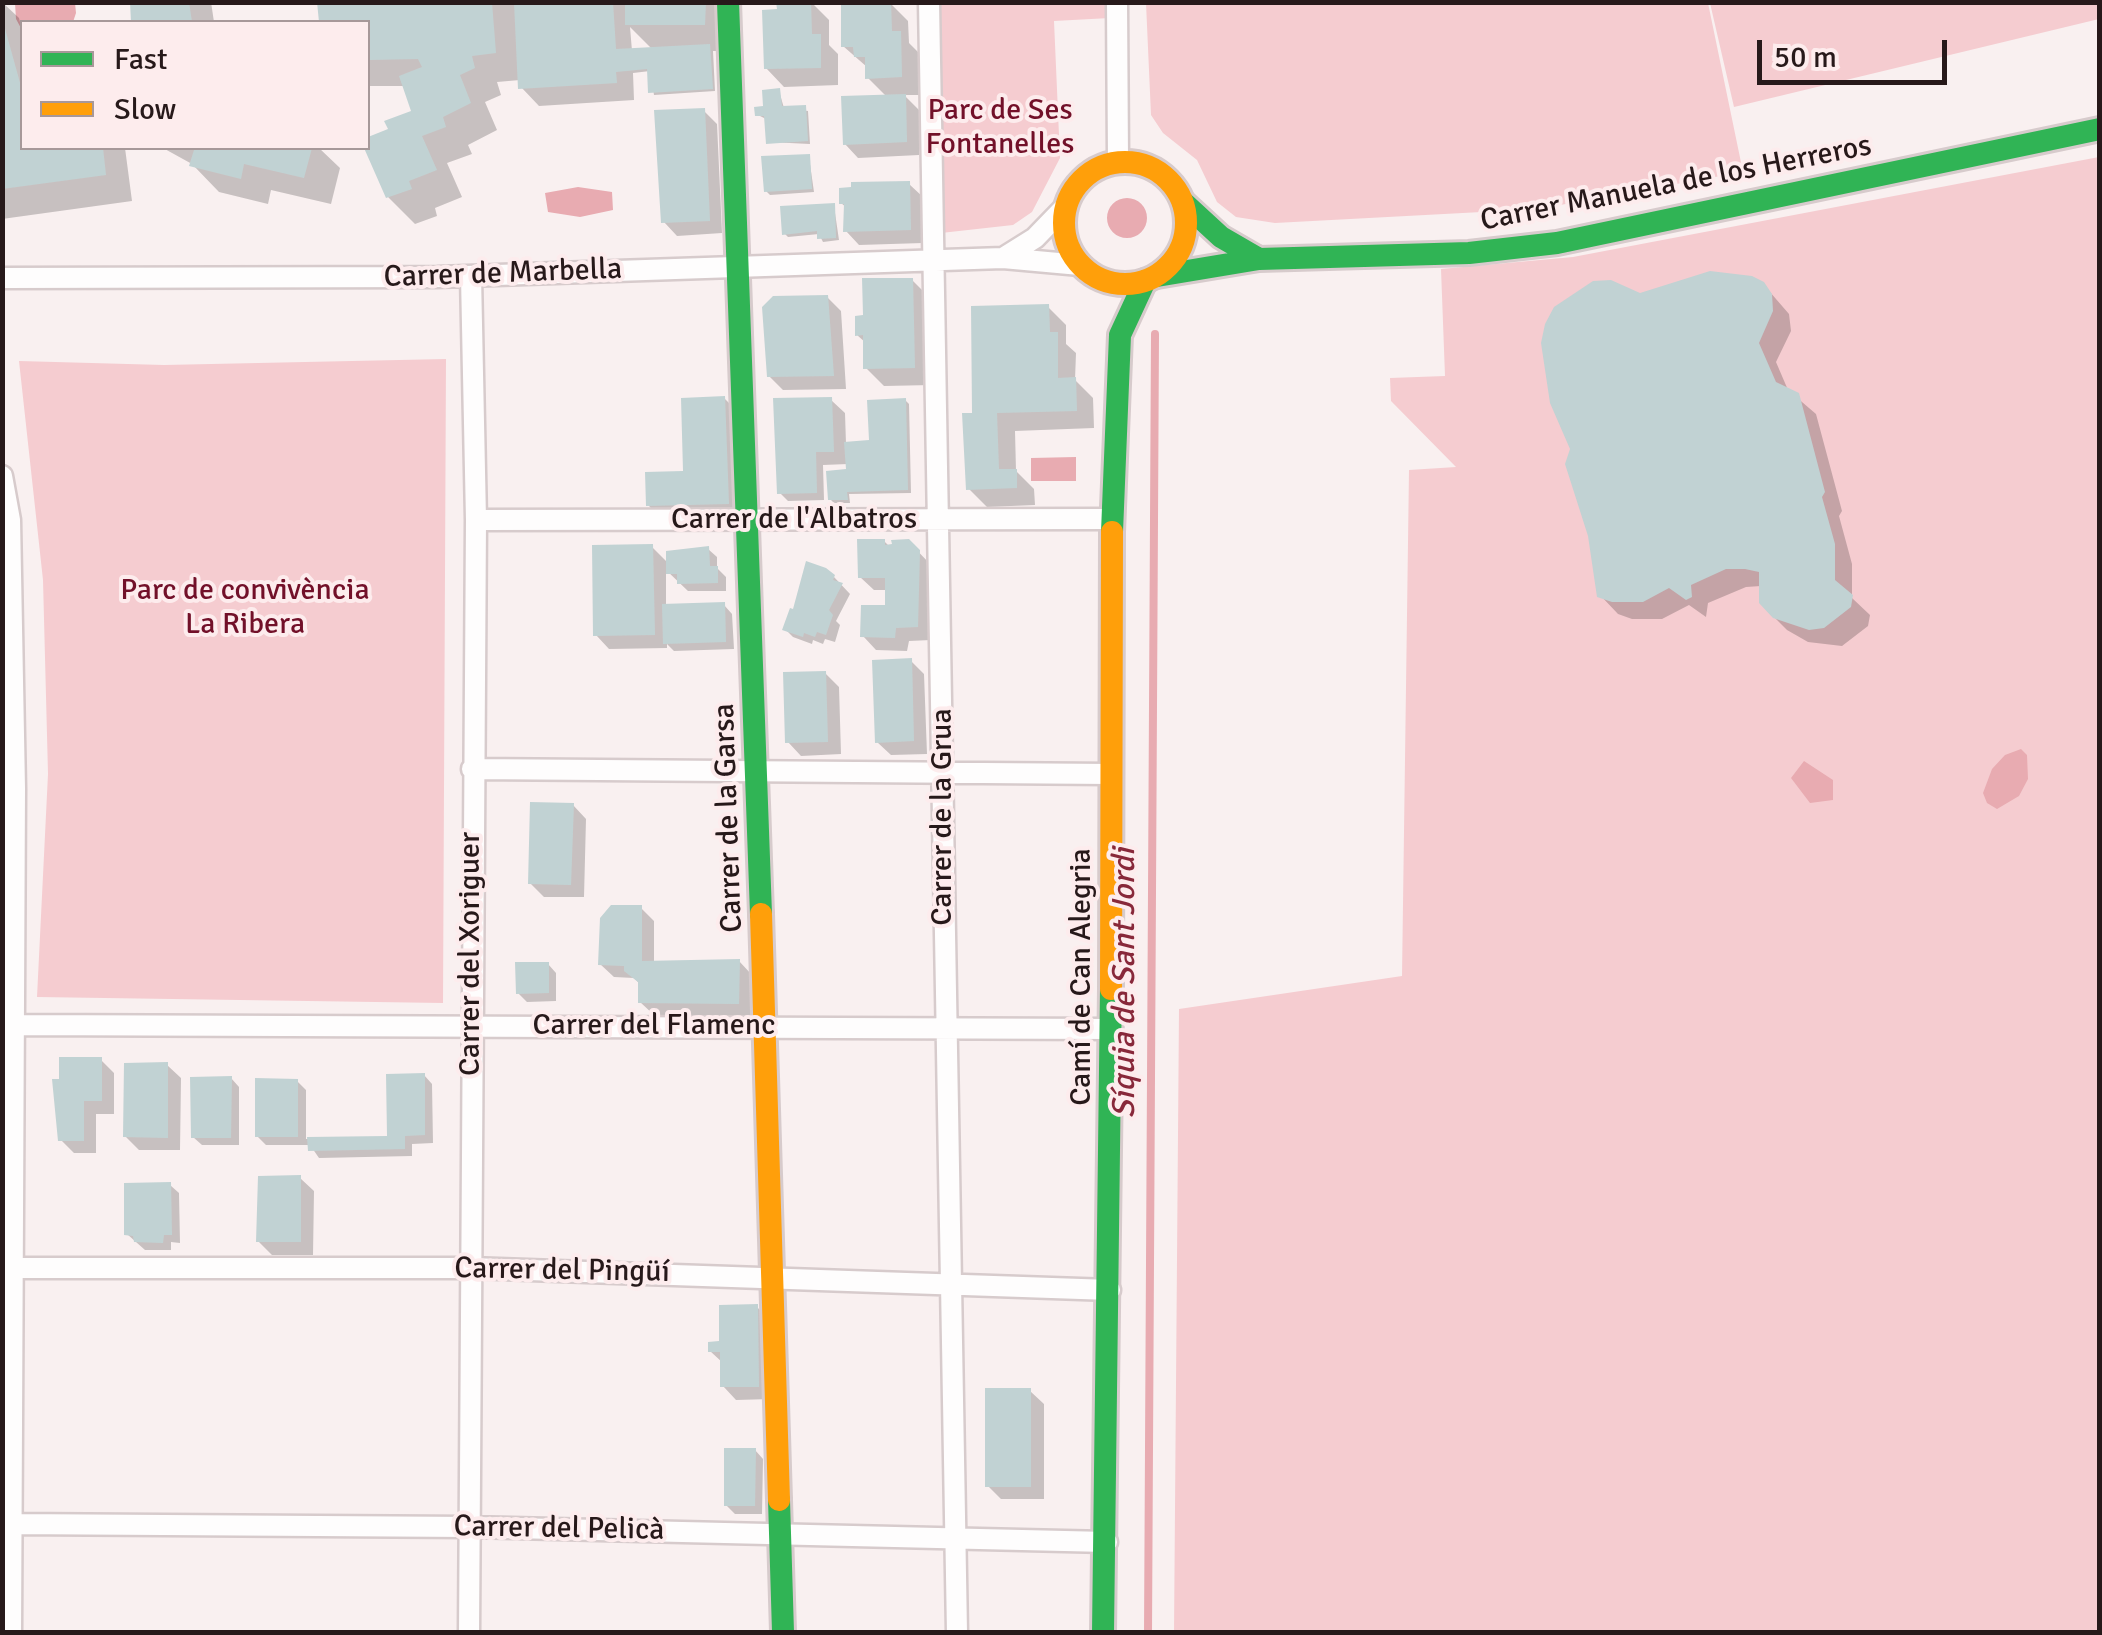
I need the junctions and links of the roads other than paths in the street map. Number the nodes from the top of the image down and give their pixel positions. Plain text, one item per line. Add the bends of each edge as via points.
1 (728, 2) edge
2 (928, 2) edge
3 (1117, 2) edge
4 (2100, 130) edge
5 (1118, 160) junction
6 (1183, 202) junction
7 (1066, 206) junction
8 (1003, 258) junction
9 (1258, 259) junction
10 (931, 260) junction
11 (742, 267) junction
12 (1084, 269) junction
13 (471, 276) junction
14 (2, 278) edge
15 (1151, 278) junction
16 (1120, 334) junction
17 (2, 476) edge
18 (1112, 519) junction
19 (476, 520) junction
20 (750, 520) junction
21 (938, 521) junction
22 (9, 752) edge
23 (472, 769) junction
24 (757, 770) junction
25 (944, 771) junction
26 (1111, 774) junction
27 (15, 1025) junction
28 (766, 1025) junction
29 (470, 1027) junction
30 (1112, 1029) junction
31 (944, 1030) junction
32 (8, 1268) edge
33 (470, 1268) junction
34 (773, 1275) junction
35 (951, 1283) junction
36 (1110, 1290) junction
37 (11, 1524) junction
38 (470, 1526) junction
39 (782, 1534) junction
40 (956, 1538) junction
41 (1107, 1542) junction
42 (1105, 1628) edge
43 (11, 1632) edge
44 (469, 1632) edge
45 (783, 1632) edge
46 (957, 1632) edge

1 - 11 street, Carrer de la Garsa
2 - 10 street, Carrer de la Grua
3 - 5 street
4 - 9 street, Carrer Manuela de los Herreros via 1557,243 1470,253
5 - 6 street via 1155,169
5 - 7 street via 1094,170
6 - 9 street
6 - 15 street via 1186,234 1175,259
7 - 8 street
7 - 12 street via 1064,234
8 - 10 street, Carrer de Marbella
8 - 12 street, Carrer de Marbella
9 - 15 street, Carrer Manuela de los Herreros
10 - 11 street, Carrer de Marbella
10 - 21 street, Carrer de la Grua
11 - 13 street, Carrer de Marbella
11 - 20 street, Carrer de la Garsa
12 - 15 street via 1115,284
12 - 16 street via 1110,304
13 - 14 street, Carrer de Marbella
13 - 19 street, Carrer del Xoriguer
15 - 16 street
16 - 18 street, Camí de Can Alegria
17 - 22 street via 10,520
18 - 21 street, Carrer de l'Albatros
18 - 26 street, Camí de Can Alegria
19 - 20 street, Carrer de l'Albatros
19 - 23 street, Carrer del Xoriguer
20 - 21 street, Carrer de l'Albatros
20 - 24 street, Carrer de la Garsa
21 - 25 street, Carrer de la Grua
22 - 27 street
23 - 24 street
23 - 29 street, Carrer del Xoriguer
24 - 25 street
24 - 28 street, Carrer de la Garsa
25 - 26 street
25 - 31 street, Carrer de la Grua
26 - 30 street, Camí de Can Alegria
27 - 29 street, Carrer del Flamenc
27 - 32 street
28 - 29 street, Carrer del Flamenc
28 - 31 street, Carrer del Flamenc
28 - 34 street, Carrer de la Garsa
29 - 33 street, Carrer del Xoriguer
30 - 31 street, Carrer del Flamenc
30 - 36 street, Camí de Can Alegria
31 - 35 street, Carrer de la Grua
32 - 33 street, Carrer del Pingüí
32 - 37 street
33 - 34 street, Carrer del Pingüí
33 - 38 street, Carrer del Xoriguer
34 - 35 street, Carrer del Pingüí
34 - 39 street, Carrer de la Garsa
35 - 36 street, Carrer del Pingüí
35 - 40 street, Carrer de la Grua
36 - 41 street, Camí de Can Alegria
37 - 38 street, Carrer del Pelicà
37 - 43 street
38 - 39 street, Carrer del Pelicà
38 - 44 street, Carrer del Xoriguer
39 - 40 street, Carrer del Pelicà
39 - 45 street, Carrer de la Garsa
40 - 41 street, Carrer del Pelicà
40 - 46 street, Carrer de la Grua
41 - 42 street, Camí de Can Alegria

